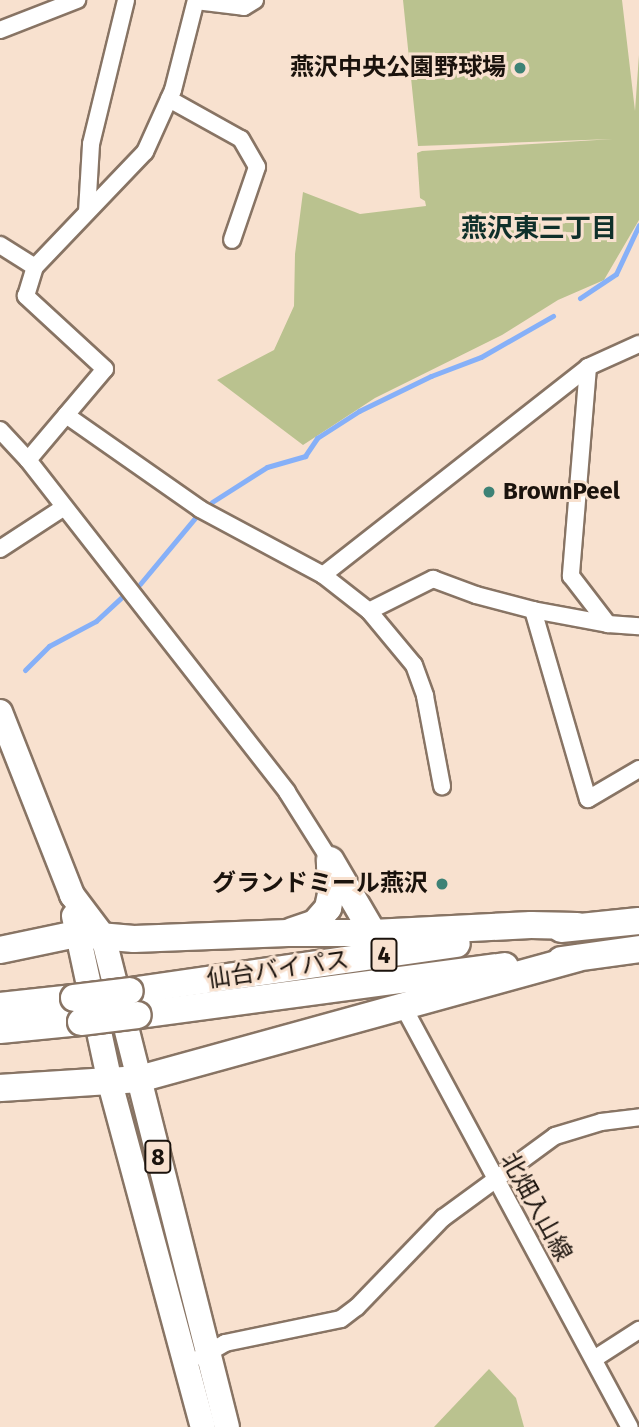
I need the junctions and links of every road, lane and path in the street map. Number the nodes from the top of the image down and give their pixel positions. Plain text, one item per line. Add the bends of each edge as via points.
1 (77, 0) edge
2 (126, 0) edge
3 (256, 0) edge
4 (196, 1) edge
5 (57, 4) edge
6 (0, 30) edge
7 (169, 99) junction
8 (87, 212) junction
9 (232, 240) dead end
10 (0, 246) edge
11 (35, 267) junction
12 (639, 344) edge
13 (588, 367) junction
14 (66, 415) junction
15 (0, 430) edge
16 (28, 460) junction
17 (63, 508) junction
18 (0, 549) edge
19 (323, 575) junction
20 (533, 610) junction
21 (369, 611) junction
22 (608, 624) junction
23 (639, 626) edge
24 (0, 712) edge
25 (639, 769) edge
26 (442, 786) dead end
27 (330, 860) junction
28 (72, 895) junction
29 (639, 921) edge
30 (577, 926) junction
31 (288, 933) junction
32 (373, 933) junction
33 (76, 934) junction
34 (103, 936) junction
35 (639, 949) edge
36 (0, 950) edge
37 (577, 958) junction
38 (134, 1003) junction
39 (0, 1006) edge
40 (404, 1008) junction
41 (77, 1010) junction
42 (0, 1030) edge
43 (139, 1079) junction
44 (110, 1083) junction
45 (0, 1088) edge
46 (639, 1117) edge
47 (495, 1180) junction
48 (639, 1330) edge
49 (197, 1359) junction
50 (594, 1359) junction
51 (203, 1427) edge
52 (227, 1427) edge
53 (630, 1427) edge

1 - 5 street
2 - 8 street via 91,144
3 - 4 street via 244,7
4 - 7 street
5 - 6 street
7 - 8 street via 145,152
7 - 9 street via 241,139 257,167
8 - 11 street
10 - 11 street
11 - 14 street via 26,296 106,369
12 - 13 street
13 - 19 street
13 - 22 street via 571,576
14 - 16 street
14 - 19 street via 200,509
15 - 16 street
16 - 17 street
17 - 18 street
17 - 27 street via 287,792
19 - 21 street
20 - 21 street via 433,579
20 - 22 street
20 - 25 street via 588,799
21 - 26 street via 414,665 425,696
22 - 23 street
24 - 28 main road, 8
27 - 31 highway via 328,908 315,923
27 - 32 highway
28 - 33 main road, 8
28 - 34 main road, 8
29 - 30 highway, 仙台バイパス / 4
30 - 32 highway
30 - 38 highway, 仙台バイパス / 4
31 - 32 highway
31 - 34 highway via 134,939
33 - 34 highway
33 - 36 highway
33 - 44 main road, 8
34 - 43 main road, 8
35 - 37 highway, 仙台バイパス / 4
37 - 38 highway, 仙台バイパス / 4
37 - 40 highway
38 - 41 highway, 仙台バイパス / 4, bridge
39 - 41 highway, 仙台バイパス / 4
40 - 43 highway
40 - 47 street, 北畑入山線
41 - 42 highway, 仙台バイパス / 4
43 - 44 highway
43 - 49 main road, 8
44 - 45 highway
44 - 49 main road, 8
46 - 47 street via 601,1122 555,1136
47 - 49 street via 443,1218 341,1319 225,1343
47 - 50 street, 北畑入山線
48 - 50 street
49 - 51 main road, 8
49 - 52 main road, 8
50 - 53 street, 北畑入山線

